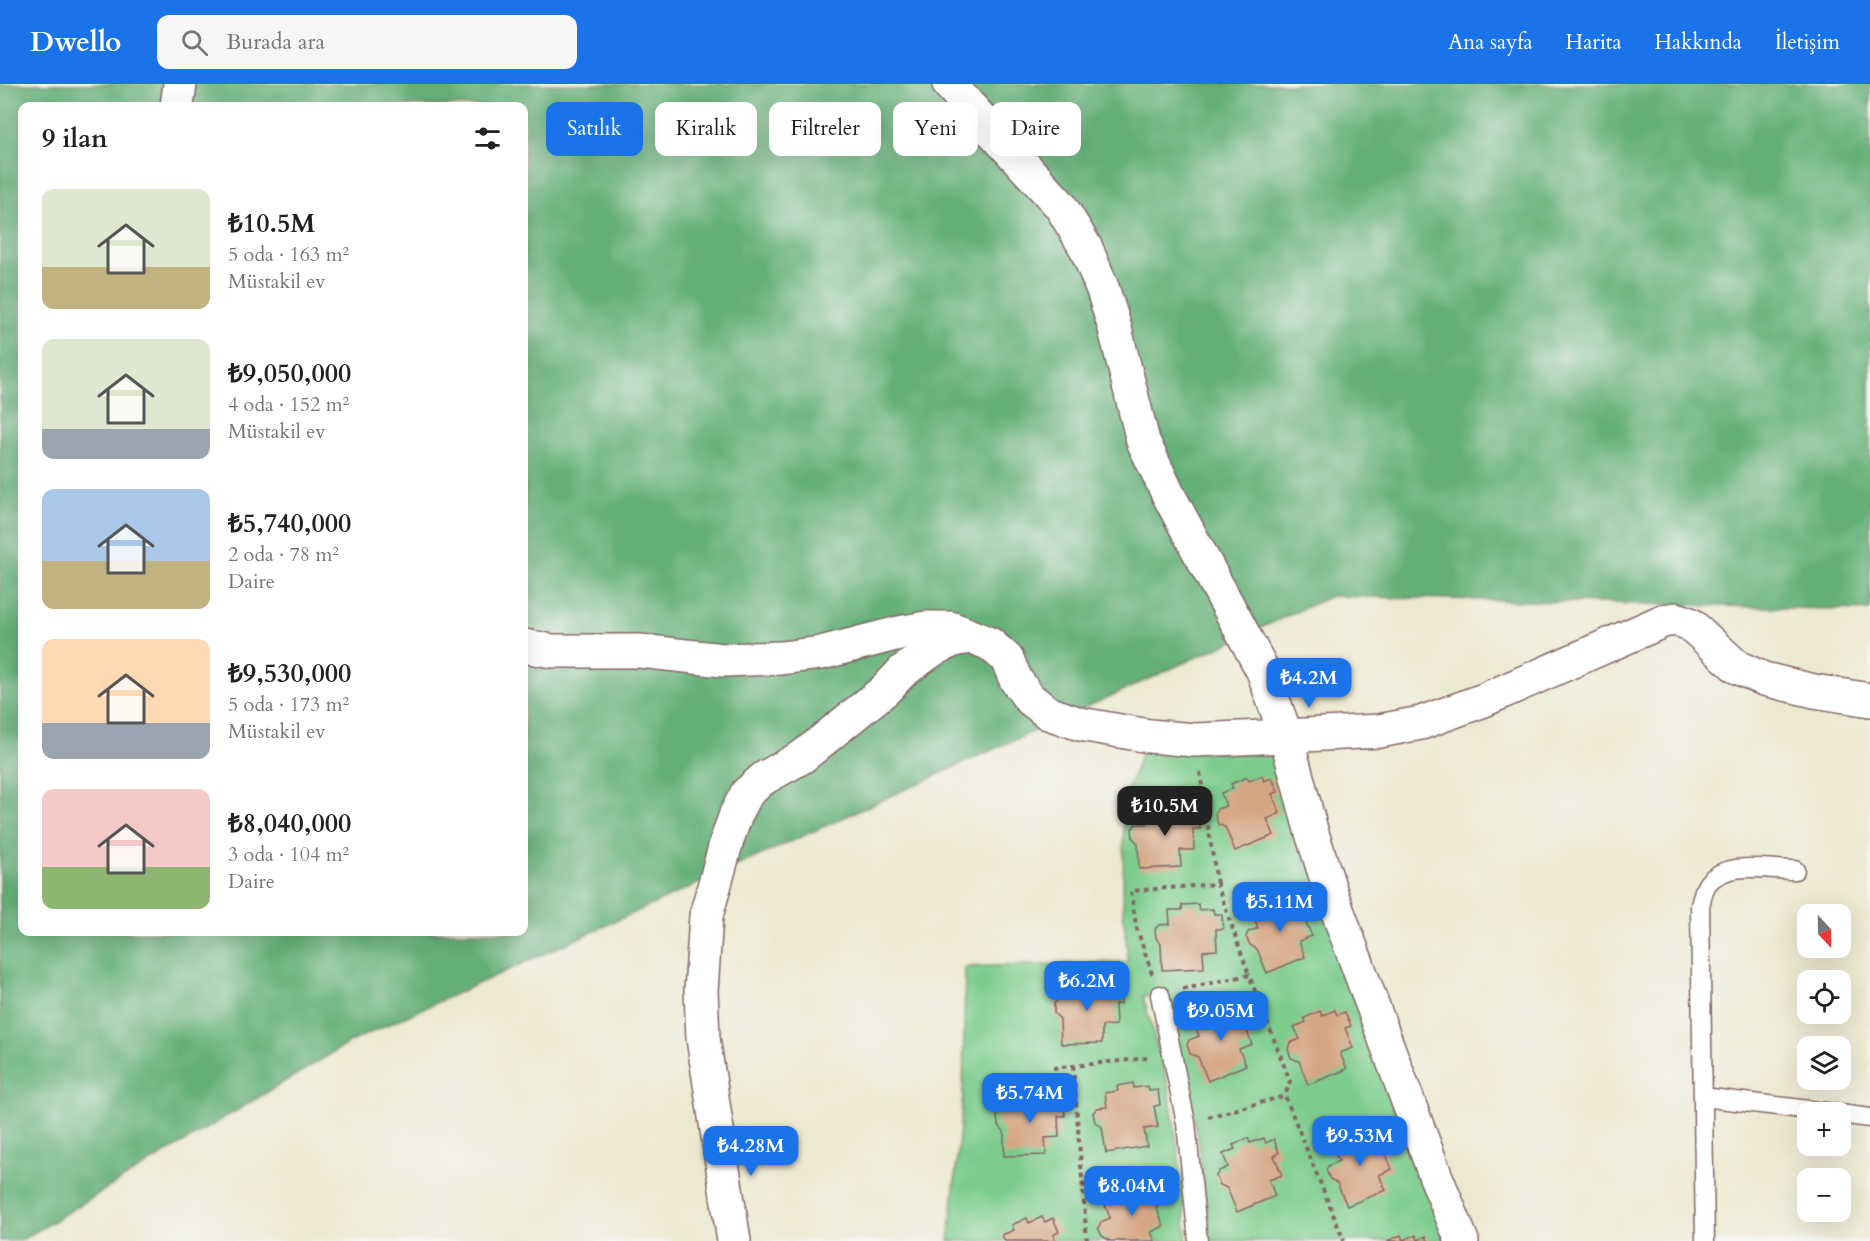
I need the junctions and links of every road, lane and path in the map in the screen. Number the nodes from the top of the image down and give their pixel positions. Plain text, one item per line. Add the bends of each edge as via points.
1 (180, 84) edge
2 (949, 84) edge
3 (178, 102) edge
4 (973, 637) junction
5 (528, 647) edge
6 (1870, 700) edge
7 (1286, 736) junction
8 (1195, 740) junction
9 (1795, 870) dead end
10 (1217, 884) junction
11 (1250, 975) junction
12 (1160, 995) junction
13 (1172, 1056) junction
14 (1074, 1066) junction
15 (1053, 1068) dead end
16 (1285, 1096) junction
17 (1703, 1097) junction
18 (1797, 1108) edge
19 (1851, 1115) edge
20 (1870, 1118) edge
21 (1186, 1123) junction
22 (1191, 1161) junction
23 (1082, 1186) junction
24 (734, 1241) edge
25 (1088, 1241) edge
26 (1198, 1241) edge
27 (1344, 1241) edge
28 (1462, 1241) edge
29 (1705, 1241) edge

1 - 3 street
2 - 7 street via 1060,205 1086,248 1114,325 1143,441 1263,671
4 - 5 street via 950,627 927,628 821,653 723,660 640,651 552,651
4 - 8 street via 990,644 1007,659 1029,698 1048,713 1111,730
4 - 24 street via 956,639 934,649 903,671 802,757 764,778 747,793 736,814 706,916 701,991 703,1038
6 - 7 street via 1796,687 1746,671 1690,624 1677,619 1663,621 1484,700 1421,723 1379,731
7 - 8 street
7 - 28 street via 1332,896
8 - 10 path
9 - 17 lane via 1721,871 1706,885 1700,906
10 - 11 path
10 - 12 path via 1131,891 1136,926
11 - 12 path
11 - 16 path via 1290,1081
12 - 13 lane
13 - 14 path
13 - 21 lane
14 - 15 path
14 - 23 path
16 - 21 path
16 - 27 path
17 - 18 lane
17 - 29 lane
19 - 20 lane
21 - 22 lane
22 - 23 path
22 - 26 lane
23 - 25 path

